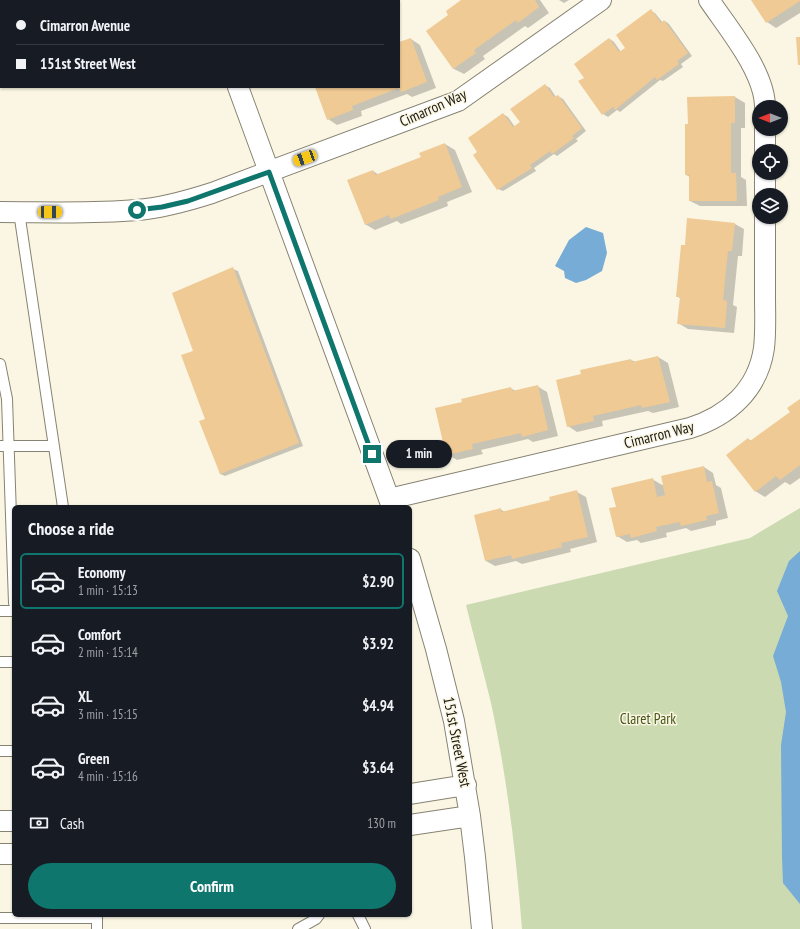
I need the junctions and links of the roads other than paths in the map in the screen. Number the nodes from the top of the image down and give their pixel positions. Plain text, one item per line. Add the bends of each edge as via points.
1 (601, 0) edge
2 (709, 0) edge
3 (238, 88) edge
4 (764, 100) edge
5 (269, 172) junction
6 (10, 212) edge
7 (765, 224) edge
8 (0, 364) edge
9 (4, 446) edge
10 (54, 446) junction
11 (5, 503) edge
12 (390, 503) edge
13 (63, 505) edge
14 (412, 565) edge
15 (12, 581) edge
16 (0, 611) edge
17 (12, 611) edge
18 (0, 662) edge
19 (12, 662) edge
20 (0, 751) edge
21 (12, 751) edge
22 (466, 785) junction
23 (412, 794) edge
24 (470, 816) junction
25 (0, 821) edge
26 (12, 821) edge
27 (412, 825) edge
28 (0, 854) edge
29 (12, 854) edge
30 (48, 917) edge
31 (97, 917) edge
32 (317, 917) edge
33 (359, 917) edge
34 (0, 918) edge
35 (97, 929) edge
36 (298, 929) edge
37 (365, 929) edge
38 (482, 929) edge

1 - 5 street, Cimarron Way via 458,101
2 - 4 street via 749,59 762,86
3 - 5 street
5 - 6 street, Cimarron Way via 188,201 162,207 111,211
5 - 12 street
6 - 10 lane
7 - 12 street, Cimarron Way via 766,332 761,364 745,393 721,415 690,428
8 - 9 lane via 7,399
9 - 10 lane
9 - 11 lane
10 - 13 lane
11 - 15 lane
14 - 22 street, 151st Street West via 440,663
16 - 17 lane
18 - 19 lane
20 - 21 lane
22 - 23 street
22 - 24 street, 151st Street West
24 - 27 street
24 - 38 street, 151st Street West
25 - 26 street
28 - 29 street
30 - 34 lane
31 - 35 lane
32 - 36 lane
33 - 37 lane

